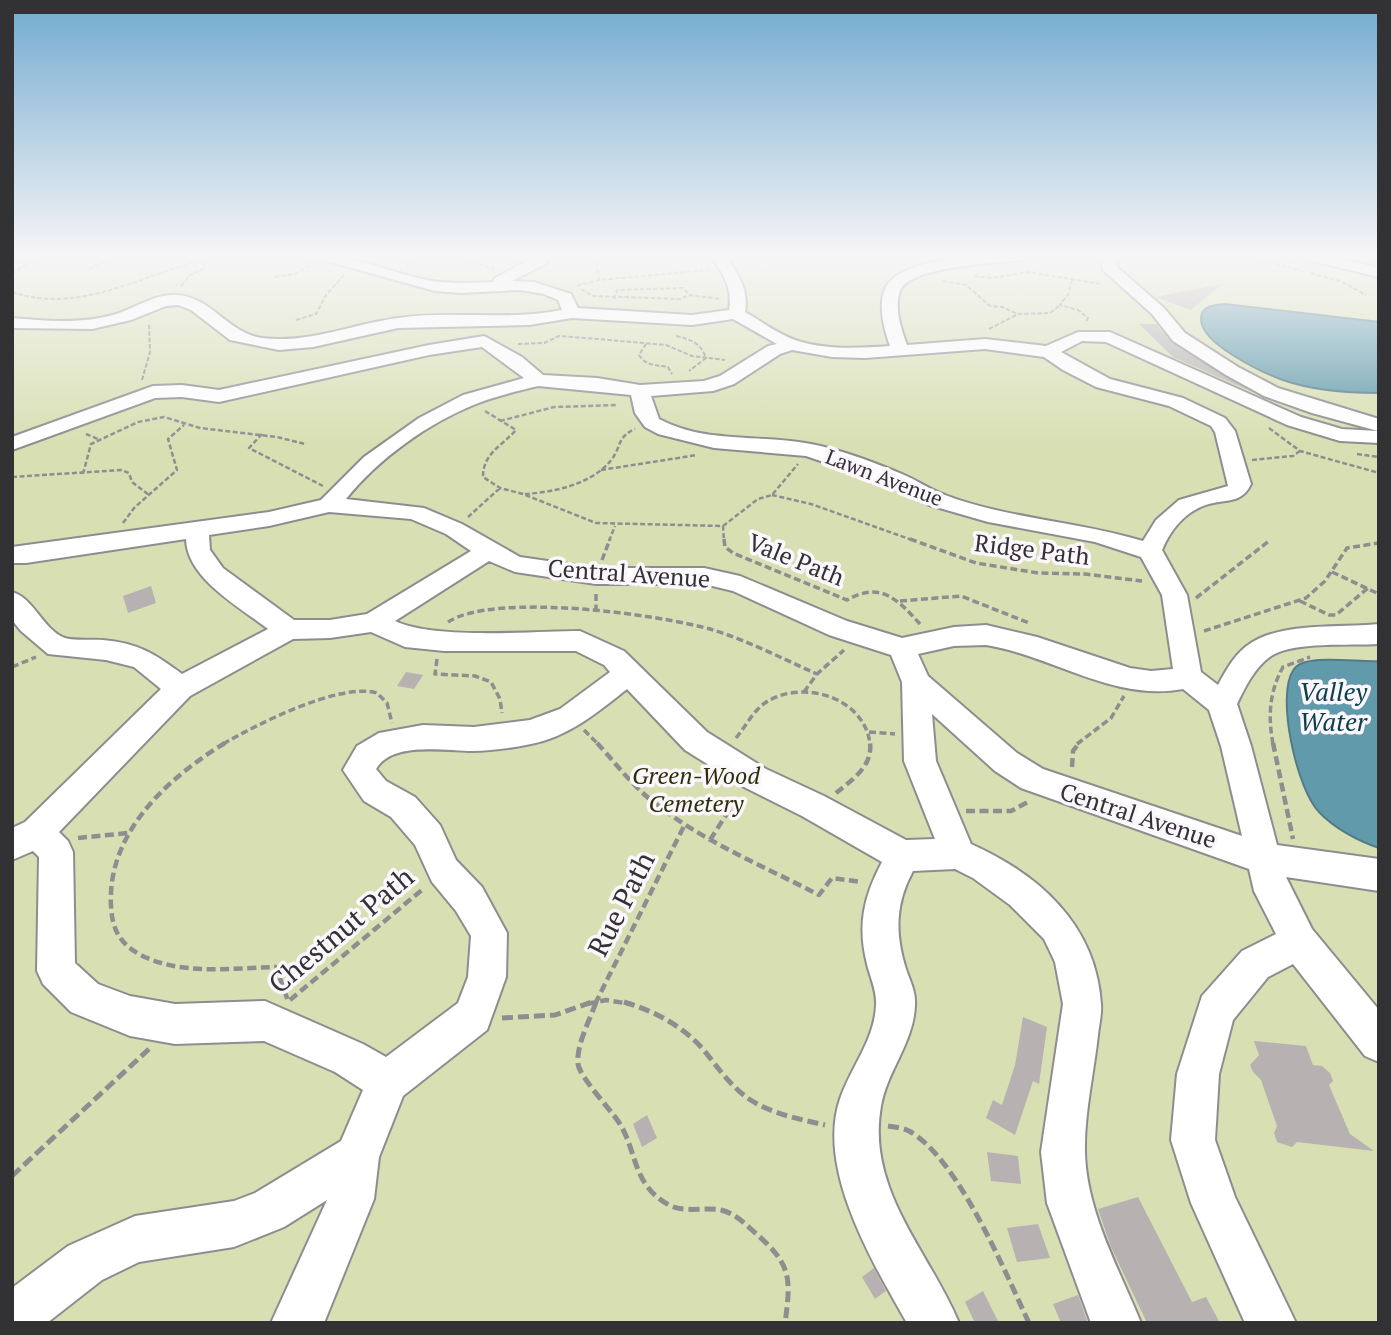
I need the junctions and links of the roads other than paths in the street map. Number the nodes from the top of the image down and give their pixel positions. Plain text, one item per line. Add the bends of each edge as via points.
1 (121, 318) edge
2 (210, 318) edge
3 (551, 318) edge
4 (641, 318) edge
5 (698, 318) edge
6 (754, 318) edge
7 (891, 318) edge
8 (1164, 318) edge
9 (471, 320) junction
10 (12, 323) edge
11 (485, 341) junction
12 (792, 345) junction
13 (901, 351) junction
14 (1049, 352) junction
15 (538, 380) junction
16 (633, 397) junction
17 (1379, 425) edge
18 (1379, 438) edge
19 (12, 444) edge
20 (333, 500) junction
21 (197, 529) junction
22 (488, 551) junction
23 (1150, 551) junction
24 (12, 555) edge
25 (12, 601) edge
26 (374, 622) junction
27 (288, 630) junction
28 (1379, 634) edge
29 (902, 648) junction
30 (629, 673) junction
31 (1188, 677) junction
32 (916, 682) junction
33 (180, 688) junction
34 (1223, 704) junction
35 (24, 839) edge
36 (957, 854) junction
37 (903, 856) junction
38 (1262, 858) junction
39 (1379, 874) edge
40 (1299, 942) junction
41 (1379, 1042) edge
42 (388, 1082) junction
43 (357, 1157) junction
44 (12, 1319) edge
45 (296, 1323) edge
46 (934, 1323) edge
47 (1116, 1323) edge
48 (1271, 1323) edge

1 - 10 lane via 55,327
2 - 9 lane via 247,341 282,346 312,344 397,323
3 - 9 lane
4 - 5 lane
6 - 12 lane
7 - 13 lane
8 - 17 lane via 1179,337 1270,392
9 - 11 lane
11 - 15 lane
11 - 19 lane via 429,349 219,396 182,391 144,395
12 - 13 lane via 832,352
12 - 16 lane via 706,387
13 - 14 lane via 984,344
14 - 18 lane via 1084,323 1298,422 1340,435
14 - 23 lane via 1103,383 1204,413 1225,431 1240,484 1237,490 1199,499 1169,518
15 - 16 lane via 597,384
15 - 20 lane via 468,400 425,424 389,449
16 - 23 lane, Lawn Avenue via 652,423 665,430 714,442 809,450 893,478 937,500
20 - 21 lane, Central Avenue via 269,519
20 - 22 lane, Central Avenue via 416,513 454,529
21 - 24 lane, Central Avenue
21 - 27 lane via 198,550 214,574
22 - 26 lane
22 - 29 lane, Central Avenue via 515,564 596,576 704,576 740,584 799,612
23 - 31 lane via 1175,593
25 - 33 lane via 30,624 58,647 106,650 143,659
26 - 27 lane
26 - 30 lane via 405,637 444,641 580,641 614,658
27 - 33 lane
28 - 34 lane via 1282,642 1260,650 1233,680
29 - 31 lane via 961,634 989,635 1123,677 1153,682
29 - 32 lane, Central Avenue
30 - 37 lane via 696,741 720,758
30 - 42 lane via 570,717 532,733 474,739 423,737 379,748 359,770 375,791 403,807 428,835 444,872 469,899 489,933 487,977 473,1016
31 - 34 lane
32 - 36 lane via 920,761
32 - 38 lane, Central Avenue via 1006,762 1042,783
33 - 35 lane
34 - 38 lane
35 - 42 lane via 57,852 56,971 85,998 130,1016 175,1024 277,1012
36 - 37 lane
36 - 47 lane via 1022,892 1057,927 1073,959 1082,1004 1063,1152 1070,1203
37 - 46 lane via 884,889 878,918 880,945 896,1002 891,1032 865,1087 855,1124 863,1184
38 - 39 lane, Central Avenue
38 - 40 lane via 1272,891
40 - 41 lane
40 - 48 lane via 1255,964 1216,1010 1198,1074 1194,1126 1194,1140 1214,1203
42 - 43 lane
43 - 44 lane via 268,1211 234,1224 135,1239 85,1263
43 - 45 lane via 351,1199

